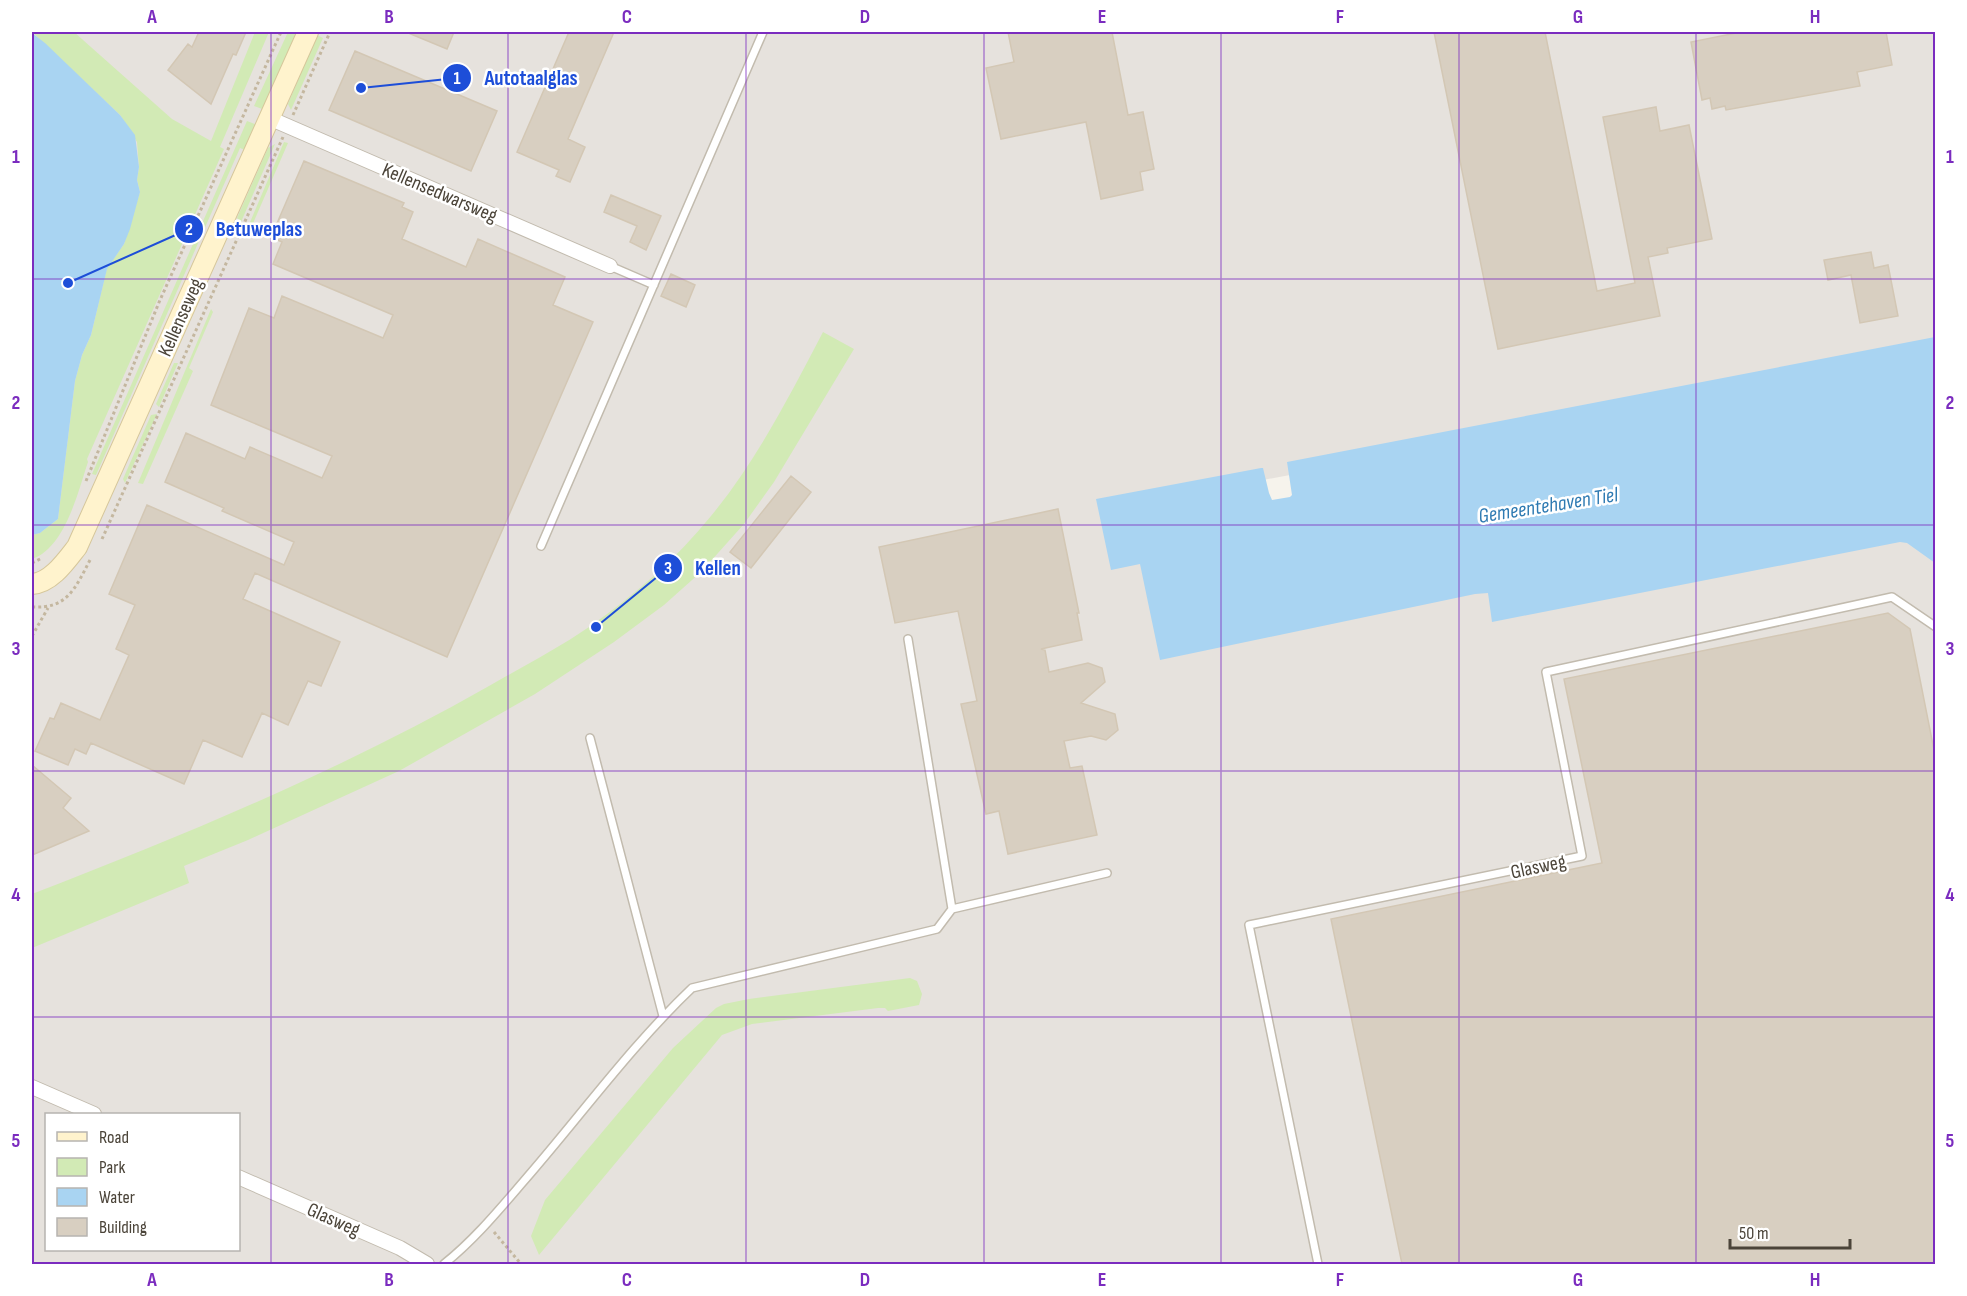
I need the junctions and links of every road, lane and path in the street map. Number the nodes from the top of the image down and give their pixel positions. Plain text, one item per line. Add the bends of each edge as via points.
1 (281, 32) edge
2 (308, 32) edge
3 (763, 32) edge
4 (269, 118) junction
5 (610, 266) joint
6 (654, 285) junction
7 (84, 485) dead end
8 (541, 546) dead end
9 (50, 553) dead end
10 (32, 563) edge
11 (32, 584) edge
12 (48, 608) dead end
13 (1935, 627) edge
14 (32, 636) edge
15 (908, 639) dead end
16 (590, 738) dead end
17 (1107, 873) dead end
18 (952, 909) junction
19 (663, 1016) junction
20 (32, 1088) edge
21 (92, 1113) edge
22 (240, 1178) edge
23 (488, 1223) junction
24 (427, 1264) edge
25 (444, 1264) edge
26 (521, 1264) edge
27 (1318, 1264) edge

1 - 7 path, Kellenseweg via 160,300
2 - 4 main road, Kellenseweg
3 - 6 lane
4 - 5 street, Kellensedwarsweg
4 - 11 main road, Kellenseweg via 77,547 57,571
5 - 6 lane
6 - 8 lane
9 - 10 path
12 - 14 path
13 - 27 lane, Glasweg via 1892,597 1546,672 1582,856 1249,925
15 - 18 lane
16 - 19 lane
17 - 18 lane
18 - 19 lane via 937,929 692,988
19 - 23 lane
20 - 21 street
22 - 24 street, Glasweg via 400,1248
23 - 25 lane
23 - 26 path

